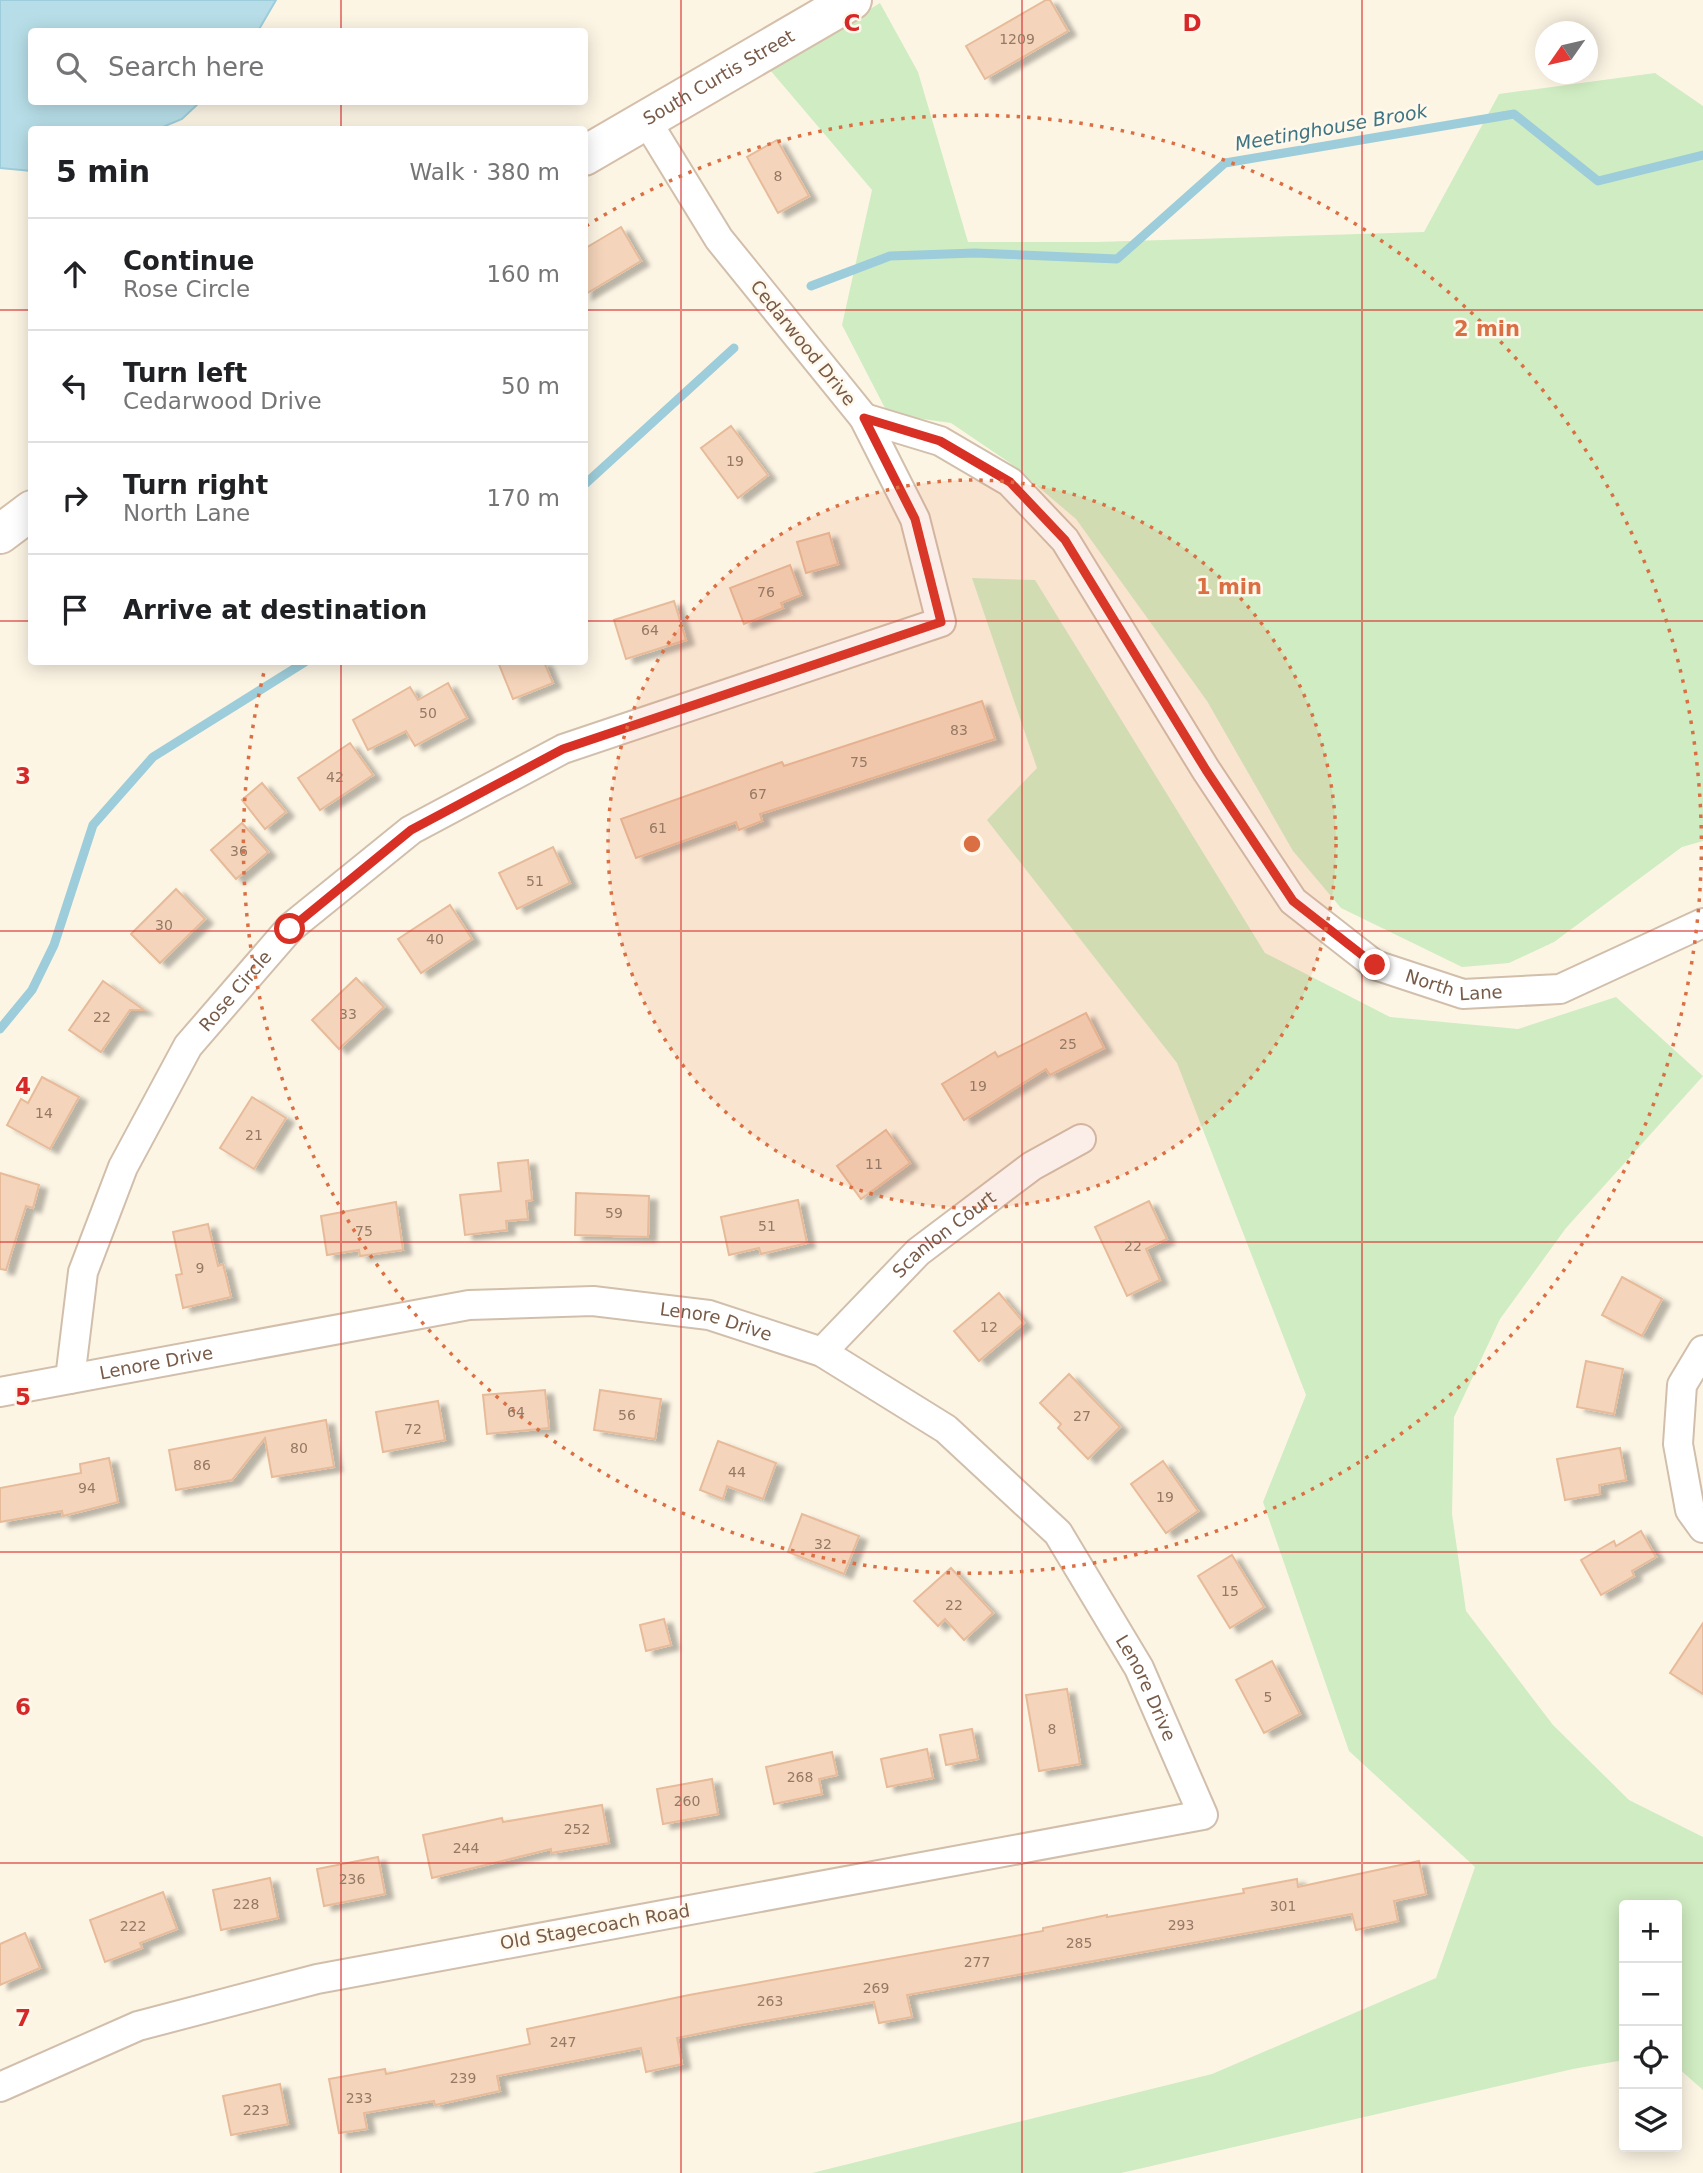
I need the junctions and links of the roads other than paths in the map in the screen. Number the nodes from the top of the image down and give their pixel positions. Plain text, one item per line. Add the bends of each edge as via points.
1 (852, 0) edge
2 (646, 120) junction
3 (588, 154) edge
4 (864, 418) junction
5 (28, 513) edge
6 (0, 534) edge
7 (941, 622) joint
8 (1703, 923) edge
9 (1081, 1139) dead end
10 (1703, 1350) edge
11 (822, 1352) junction
12 (70, 1379) junction
13 (0, 1392) edge
14 (1703, 1528) edge
15 (1203, 1815) joint
16 (0, 2087) edge

1 - 2 street, South Curtis Street
2 - 3 street, South Curtis Street
2 - 4 street, Cedarwood Drive via 719,239
4 - 7 street, Cedarwood Drive via 915,519
4 - 8 street, North Lane via 940,441 1010,482 1065,540 1206,770 1293,901 1375,965 1463,994 1560,989
5 - 6 street
7 - 12 street, Rose Circle via 563,749 411,830 290,929 188,1046 123,1167 83,1272
9 - 11 street, Scanlon Court via 1032,1166 918,1252
10 - 14 street via 1682,1385 1678,1444 1690,1510
11 - 12 street, Lenore Drive via 709,1315 593,1301 469,1305
11 - 15 street, Lenore Drive via 946,1429 1058,1533 1139,1668
12 - 13 street, Lenore Drive
15 - 16 street, Old Stagecoach Road via 317,1979 138,2026

